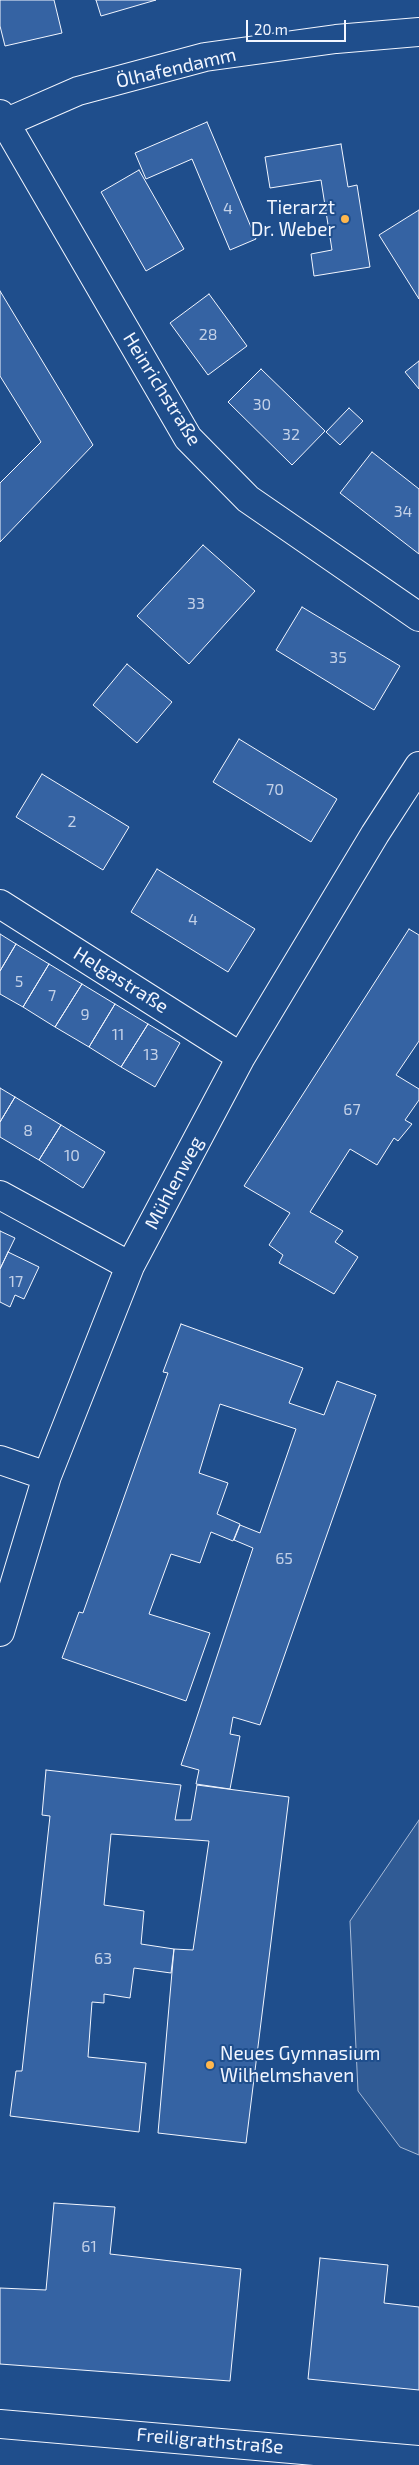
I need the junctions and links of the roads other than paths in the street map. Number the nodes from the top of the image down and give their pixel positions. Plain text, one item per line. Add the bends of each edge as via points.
1 (419, 32) edge
2 (2, 121) edge
3 (419, 618) edge
4 (419, 766) edge
5 (0, 904) edge
6 (242, 1057) junction
7 (0, 1194) edge
8 (130, 1266) junction
9 (0, 1460) edge
10 (47, 1476) junction
11 (0, 1632) edge
12 (0, 2424) edge
13 (419, 2460) edge

1 - 2 street, Ölhafendamm via 205,58 78,91
2 - 3 street, Heinrichstraße via 188,438 248,500
4 - 6 street, Mühlenweg
5 - 6 street, Helgastraße
6 - 8 street, Mühlenweg
7 - 8 street
8 - 10 street, Mühlenweg
9 - 10 street
10 - 11 street, Mühlenweg
12 - 13 street, Freiligrathstraße

